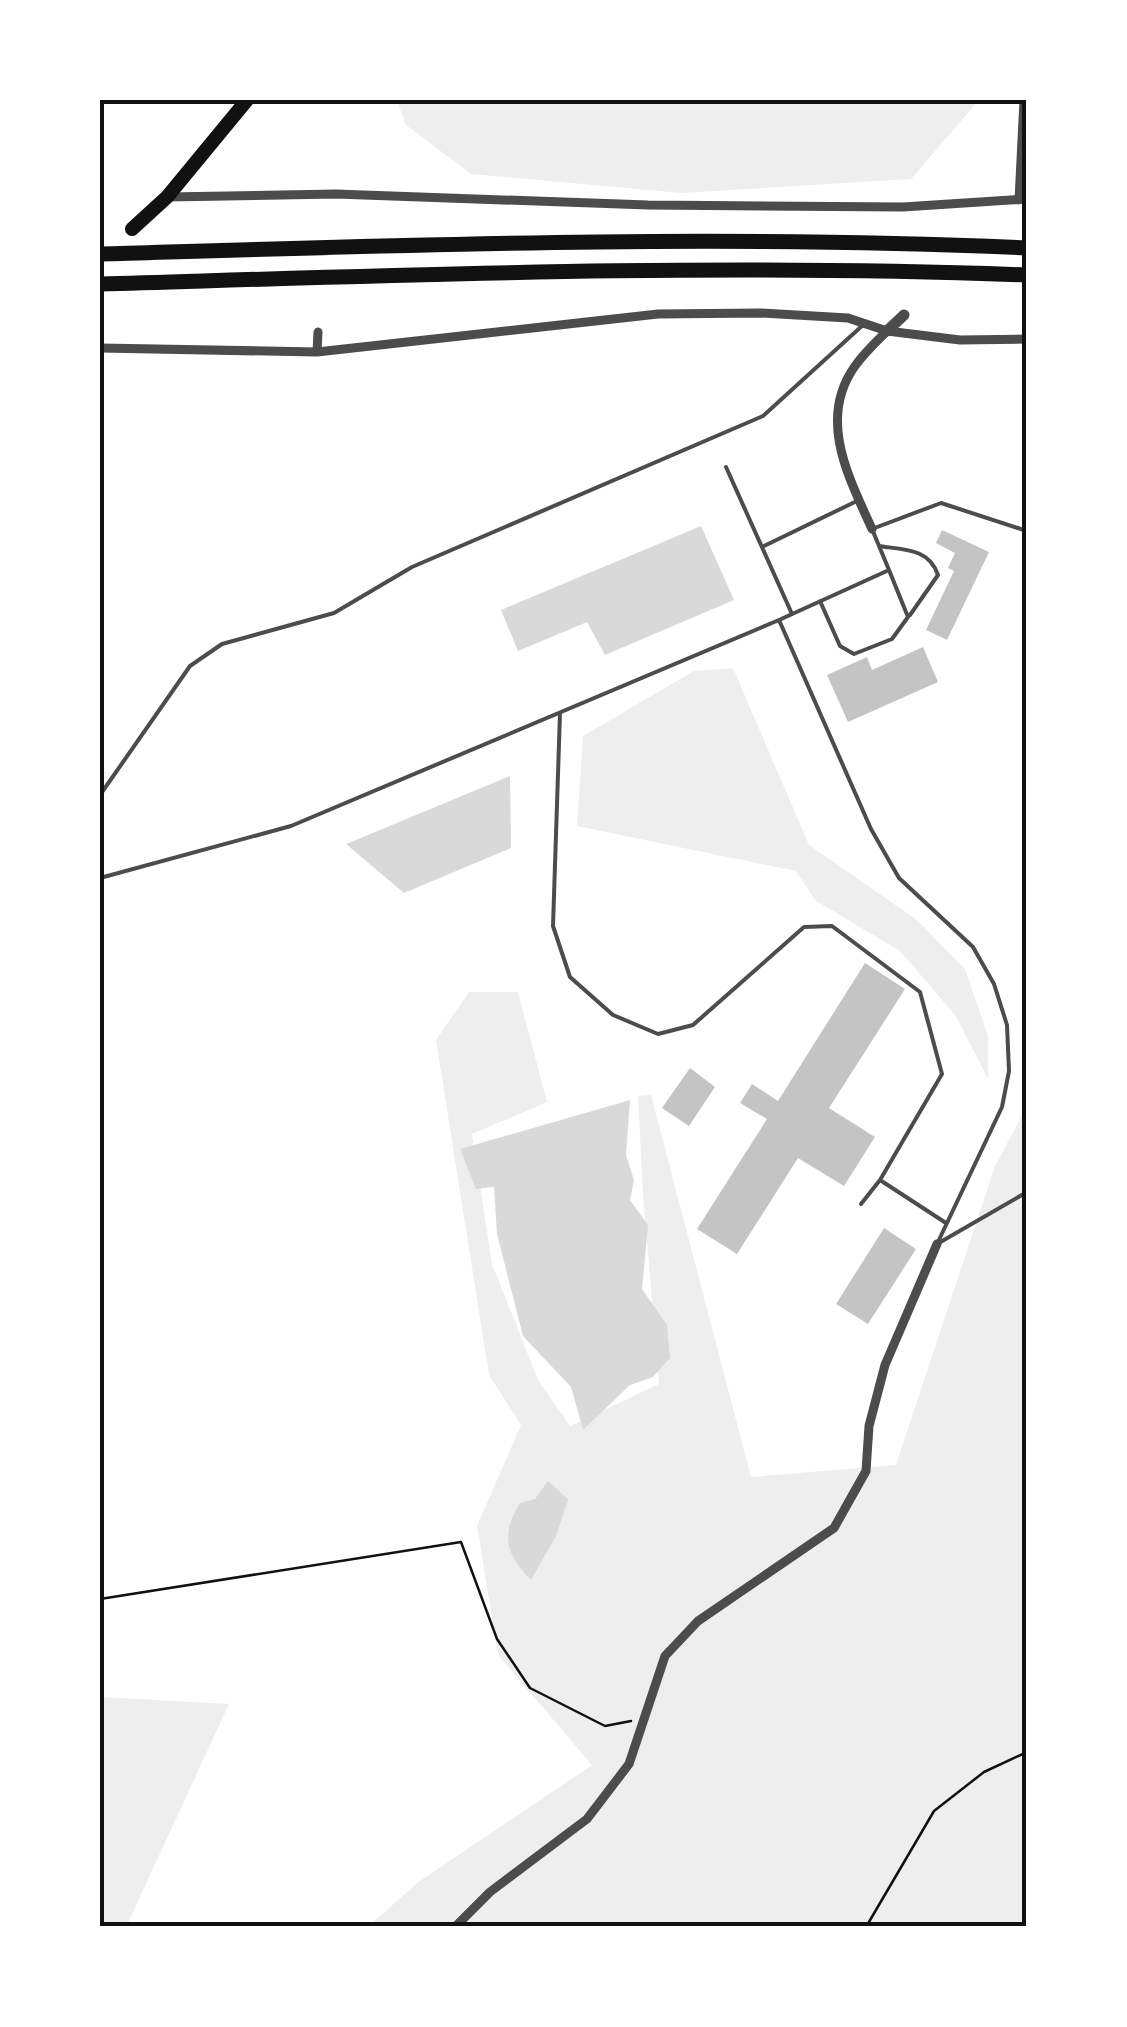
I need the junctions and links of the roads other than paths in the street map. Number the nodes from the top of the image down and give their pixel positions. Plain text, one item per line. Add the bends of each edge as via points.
1 (246, 100) edge
2 (1024, 100) edge
3 (336, 194) junction
4 (167, 198) junction
5 (1023, 199) edge
6 (335, 209) dead end
7 (132, 230) dead end
8 (1027, 248) edge
9 (100, 254) edge
10 (1027, 275) edge
11 (100, 284) edge
12 (904, 315) dead end
13 (864, 323) junction
14 (887, 331) junction
15 (318, 332) dead end
16 (1027, 339) edge
17 (100, 348) edge
18 (317, 352) junction
19 (726, 467) dead end
20 (859, 500) junction
21 (872, 529) junction
22 (1027, 531) edge
23 (879, 546) junction
24 (764, 547) junction
25 (889, 570) junction
26 (820, 601) junction
27 (792, 614) junction
28 (908, 617) junction
29 (779, 620) junction
30 (560, 713) junction
31 (100, 795) edge
32 (100, 878) edge
33 (880, 1180) junction
34 (1027, 1192) edge
35 (861, 1204) dead end
36 (946, 1223) junction
37 (936, 1244) junction
38 (455, 1927) edge

1 - 4 main road
2 - 5 street
3 - 4 street
3 - 5 street via 648,206 903,207
3 - 6 street
4 - 7 main road
8 - 9 highway via 688,238
10 - 11 highway via 685,269
12 - 14 street
13 - 14 street
13 - 18 street via 760,313 658,314
13 - 31 lane via 762,416 412,566 334,613 222,644 190,666
14 - 16 street
14 - 20 street via 840,394 836,419 844,466
15 - 18 street
17 - 18 street
19 - 24 lane
20 - 21 street
20 - 24 lane
21 - 22 lane via 941,503
21 - 23 lane
23 - 25 lane
23 - 28 lane via 922,552 934,563 938,575
24 - 27 lane
25 - 26 lane
25 - 28 lane
26 - 27 lane
26 - 28 lane via 840,646 854,654 892,638
27 - 29 lane
29 - 30 lane
29 - 36 lane via 898,878 972,947 1007,1025 1002,1106
30 - 32 lane via 291,826
30 - 33 lane via 554,926 570,977 613,1015 658,1034 692,1025 804,928 832,926 920,992 942,1074
33 - 35 lane
33 - 36 lane
34 - 37 lane
36 - 37 lane
37 - 38 street via 885,1365 868,1426 866,1471 834,1528 698,1620 664,1656 629,1764 587,1819

